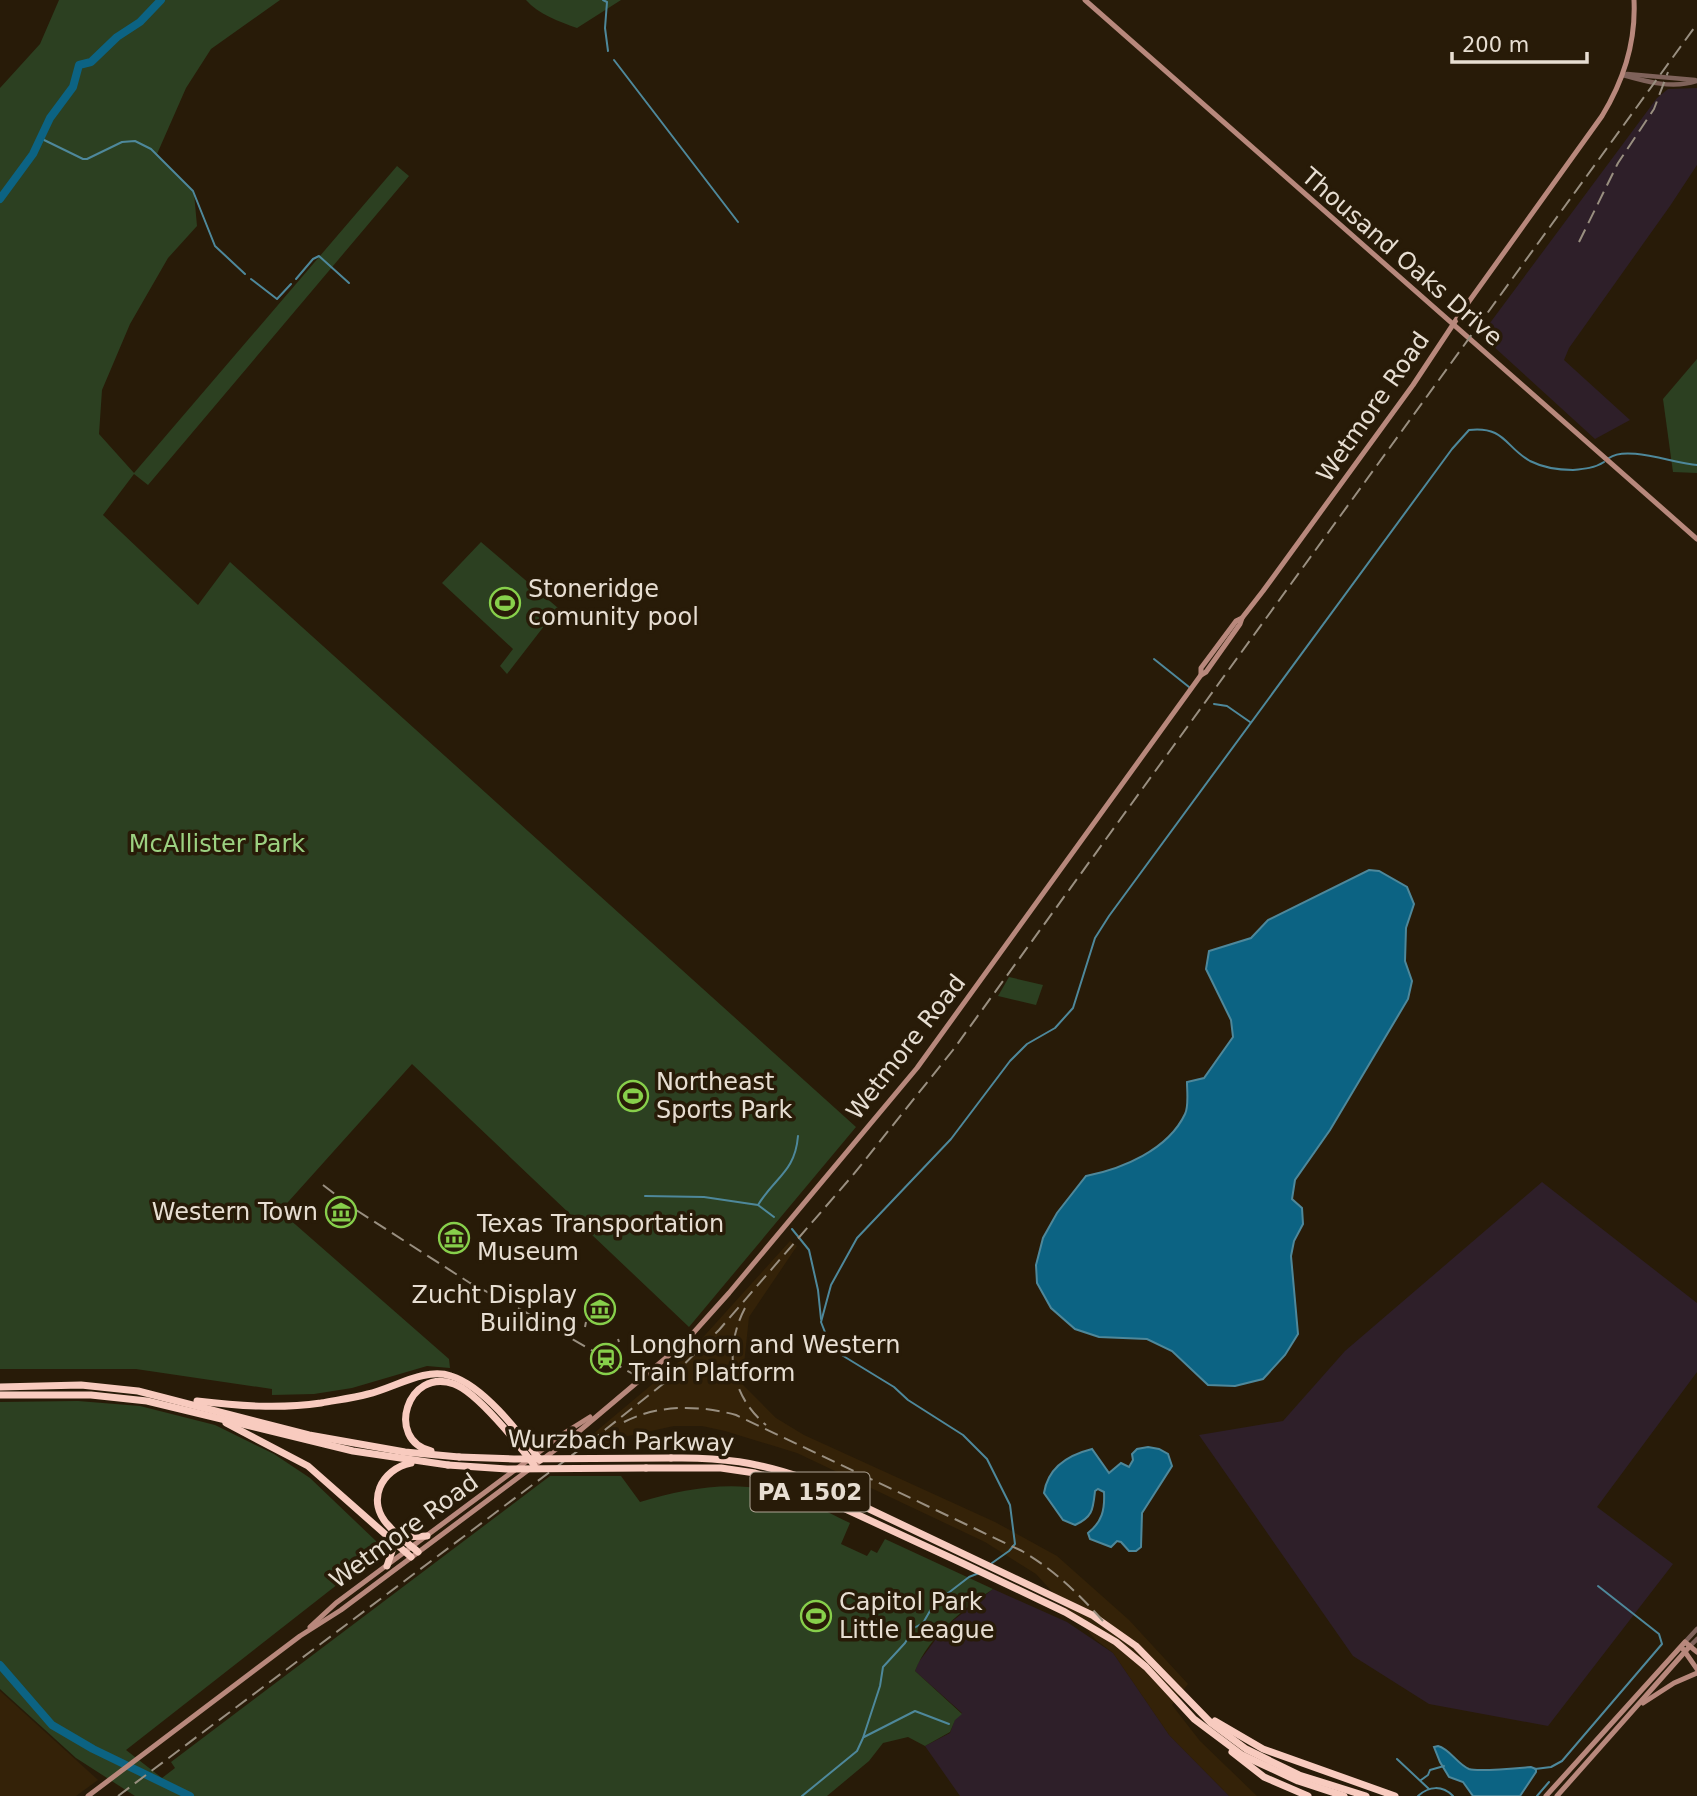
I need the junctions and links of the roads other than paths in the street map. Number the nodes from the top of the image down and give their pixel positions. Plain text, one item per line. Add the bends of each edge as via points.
1 (1085, 0) edge
2 (1634, 0) edge
3 (1623, 75) junction
4 (1697, 81) edge
5 (1452, 324) junction
6 (1697, 539) edge
7 (0, 1387) edge
8 (0, 1395) edge
9 (165, 1396) junction
10 (602, 1410) junction
11 (209, 1415) junction
12 (518, 1443) junction
13 (549, 1445) junction
14 (530, 1446) junction
15 (459, 1457) junction
16 (535, 1460) junction
17 (419, 1461) junction
18 (516, 1470) junction
19 (389, 1536) junction
20 (427, 1536) junction
21 (401, 1537) junction
22 (412, 1552) junction
23 (387, 1566) junction
24 (1697, 1629) edge
25 (300, 1636) junction
26 (1697, 1639) edge
27 (1685, 1646) junction
28 (1697, 1652) edge
29 (1697, 1671) edge
30 (1637, 1706) junction
31 (1200, 1711) junction
32 (1216, 1737) junction
33 (88, 1796) edge
34 (1308, 1796) edge
35 (1344, 1796) edge
36 (1366, 1796) edge
37 (1395, 1796) edge
38 (1546, 1796) edge
39 (1557, 1796) edge

1 - 5 main road, Thousand Oaks Drive
2 - 3 main road, Wetmore Road via 1633,35
3 - 4 street via 1664,84
3 - 5 main road, Wetmore Road via 1602,116
5 - 6 main road, Thousand Oaks Drive
5 - 10 main road, Wetmore Road via 1413,385 917,1068 708,1318
7 - 9 highway, Wurzbach Parkway / PA 1502 via 96,1386
8 - 11 highway, Wurzbach Parkway / PA 1502 via 121,1398
9 - 14 highway via 242,1406 286,1406 360,1396 426,1375 448,1375 478,1392
9 - 15 highway, Wurzbach Parkway / PA 1502 via 309,1435
10 - 13 main road, Wetmore Road
10 - 16 main road, Wetmore Road via 571,1438
11 - 17 highway, Wurzbach Parkway / PA 1502 via 302,1440
11 - 19 highway via 308,1466
12 - 15 highway via 458,1386 446,1382 426,1385 409,1401 408,1431 425,1449
12 - 16 highway
12 - 18 highway
13 - 14 highway
13 - 16 main road, Wetmore Road
14 - 16 highway
15 - 31 highway, Wurzbach Parkway / PA 1502, bridge via 727,1459 806,1479 1111,1627
16 - 18 main road, Wetmore Road
16 - 22 main road, Wetmore Road
17 - 21 highway via 394,1469 379,1488 380,1514
17 - 32 highway, Wurzbach Parkway / PA 1502, bridge via 507,1469 707,1467 780,1480 1100,1631 1133,1655
18 - 20 main road, Wetmore Road
19 - 22 highway
19 - 23 highway via 392,1550
20 - 21 highway
20 - 22 main road, Wetmore Road
21 - 22 highway
22 - 23 main road, Wetmore Road
22 - 25 main road, Wetmore Road via 341,1610
23 - 25 main road, Wetmore Road
24 - 27 street
25 - 33 main road, Wetmore Road
26 - 27 street
27 - 28 main road
27 - 29 main road
27 - 30 main road
27 - 38 main road
29 - 30 main road
30 - 39 main road
31 - 36 highway, Wurzbach Parkway / PA 1502 via 1260,1757
31 - 37 highway via 1263,1749
32 - 34 highway via 1255,1771
32 - 35 highway, Wurzbach Parkway / PA 1502 via 1276,1773

